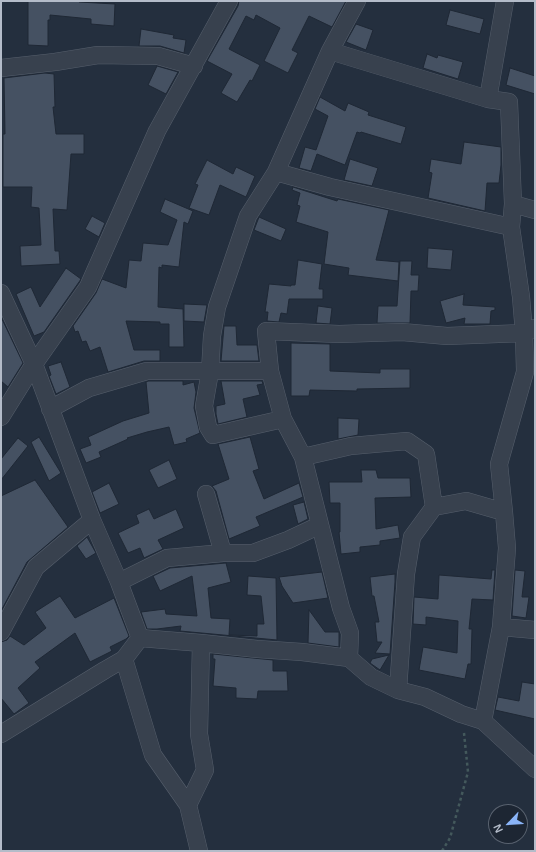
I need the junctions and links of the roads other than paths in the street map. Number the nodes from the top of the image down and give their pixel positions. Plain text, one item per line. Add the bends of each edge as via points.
1 (229, 1) edge
2 (357, 1) edge
3 (505, 1) edge
4 (330, 51) junction
5 (194, 66) junction
6 (1, 68) edge
7 (488, 100) junction
8 (276, 172) junction
9 (513, 204) junction
10 (535, 210) edge
11 (511, 227) junction
12 (1, 293) edge
13 (530, 330) edge
14 (34, 364) junction
15 (270, 371) junction
16 (210, 372) junction
17 (50, 409) junction
18 (1, 417) edge
19 (283, 419) junction
20 (303, 457) junction
21 (206, 494) dead end
22 (434, 507) junction
23 (504, 512) junction
24 (92, 520) junction
25 (320, 525) junction
26 (223, 553) junction
27 (119, 582) junction
28 (501, 627) junction
29 (535, 630) edge
30 (1, 632) edge
31 (140, 638) junction
32 (201, 643) junction
33 (349, 658) junction
34 (124, 659) junction
35 (398, 690) junction
36 (483, 721) junction
37 (1, 734) edge
38 (535, 769) edge
39 (188, 805) junction
40 (199, 851) edge

1 - 5 street
2 - 4 street
3 - 7 street
4 - 7 street
4 - 8 street
5 - 6 street via 158,56 98,55
5 - 14 street via 157,131 88,287
7 - 9 street via 509,102
8 - 11 street via 330,187
8 - 16 street via 248,216 217,307
9 - 10 street
9 - 11 street
11 - 13 street via 521,298
12 - 14 street
13 - 15 street via 447,336 402,332 339,334 266,331
13 - 23 street via 525,372 499,464
14 - 17 street
14 - 18 street
15 - 16 street
15 - 19 street
16 - 17 street via 147,371 88,388
16 - 19 street via 204,406 208,426 213,435
17 - 24 street
19 - 20 street
20 - 22 street via 351,446 407,441 426,454
20 - 25 street
21 - 26 street
22 - 23 street via 466,501
22 - 35 street via 412,537 406,574
23 - 28 street via 507,548
24 - 27 street
24 - 30 street via 36,567
25 - 26 street via 253,553
25 - 33 street via 340,608 350,632
26 - 27 street via 167,558
27 - 31 street
28 - 29 street
28 - 36 street
31 - 32 street
31 - 34 street
32 - 33 street
32 - 39 street via 199,734 205,770
33 - 35 street via 371,677
34 - 37 street
34 - 39 street via 153,755
35 - 36 street via 425,697
36 - 38 street
39 - 40 street

